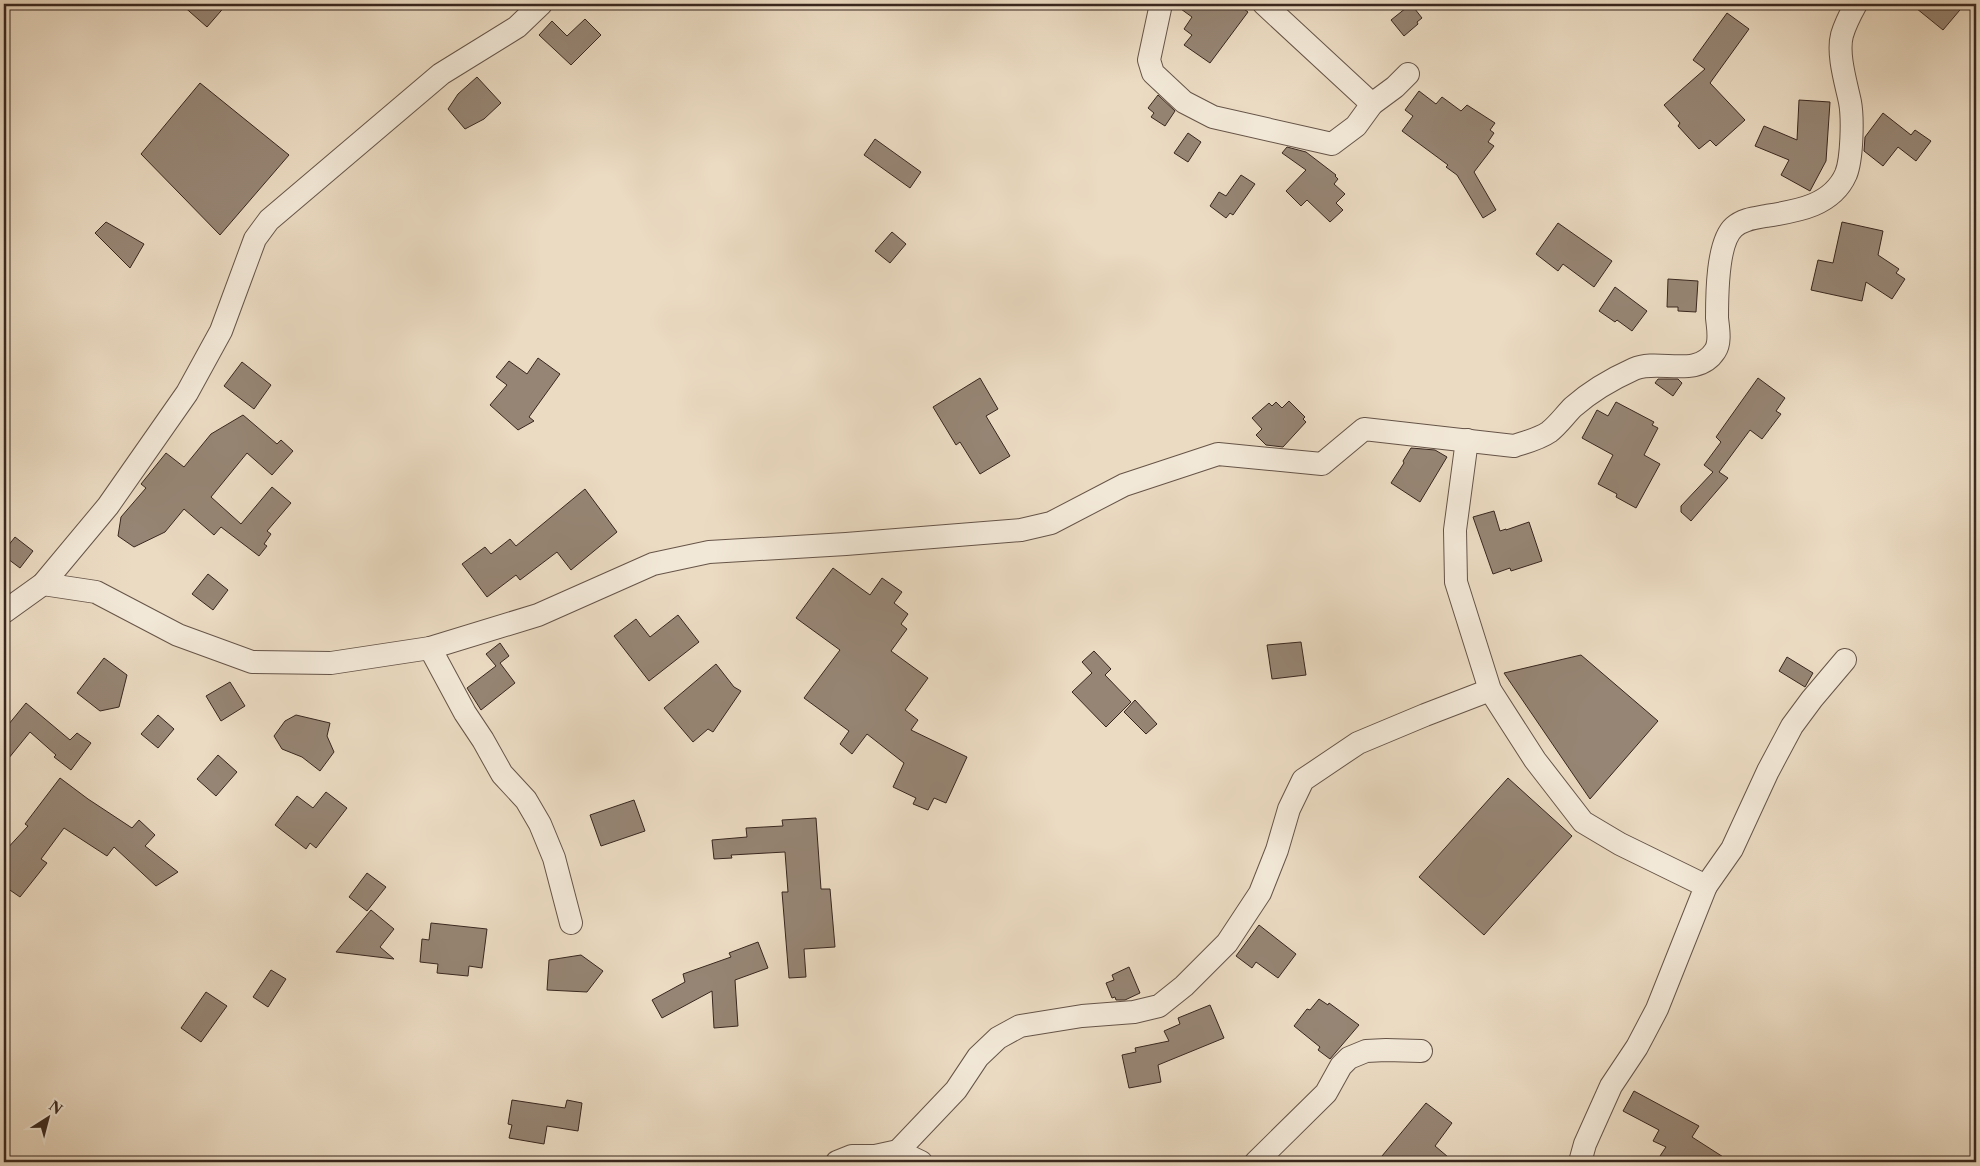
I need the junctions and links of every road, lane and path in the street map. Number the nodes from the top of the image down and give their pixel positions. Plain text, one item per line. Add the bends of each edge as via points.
1 (541, 4) edge
2 (1161, 4) edge
3 (1264, 4) edge
4 (1856, 4) edge
5 (1408, 74) dead end
6 (1372, 104) junction
7 (1466, 440) junction
8 (43, 584) junction
9 (4, 612) edge
10 (430, 648) junction
11 (1845, 660) dead end
12 (1490, 690) junction
13 (1706, 886) junction
14 (571, 923) dead end
15 (1421, 1051) dead end
16 (898, 1151) junction
17 (837, 1162) edge
18 (921, 1162) edge
19 (1256, 1162) edge
20 (1580, 1162) edge

1 - 8 street via 517,27 442,74 268,220 255,239 221,331 187,394 108,506
2 - 6 street via 1149,60 1153,73 1184,102 1213,117 1332,144 1356,126
3 - 6 street
4 - 7 street via 1842,36 1842,68 1850,105 1851,141 1846,173 1832,194 1815,204 1750,219 1728,234 1719,267 1718,343 1709,359 1684,367 1646,364 1633,369 1581,401 1550,431 1534,440 1514,446
5 - 6 street
7 - 10 street via 1364,429 1322,464 1218,454 1124,485 1051,523 1021,530 709,552 653,564 538,615
7 - 12 street via 1455,530 1456,582
8 - 9 street
8 - 10 street via 96,592 178,635 252,662 331,663
10 - 14 street via 502,774 526,800 540,824 554,858
11 - 13 street via 1792,726 1732,849
12 - 13 street via 1535,760 1583,822
12 - 16 street via 1358,743 1303,780 1289,809 1260,893 1227,943 1159,1006 1134,1012 1043,1021 1020,1026 998,1038 978,1057 956,1090
13 - 20 street via 1657,1009 1637,1047 1610,1086
15 - 19 street via 1366,1051 1349,1058 1326,1094
16 - 17 street via 852,1156
16 - 18 street

